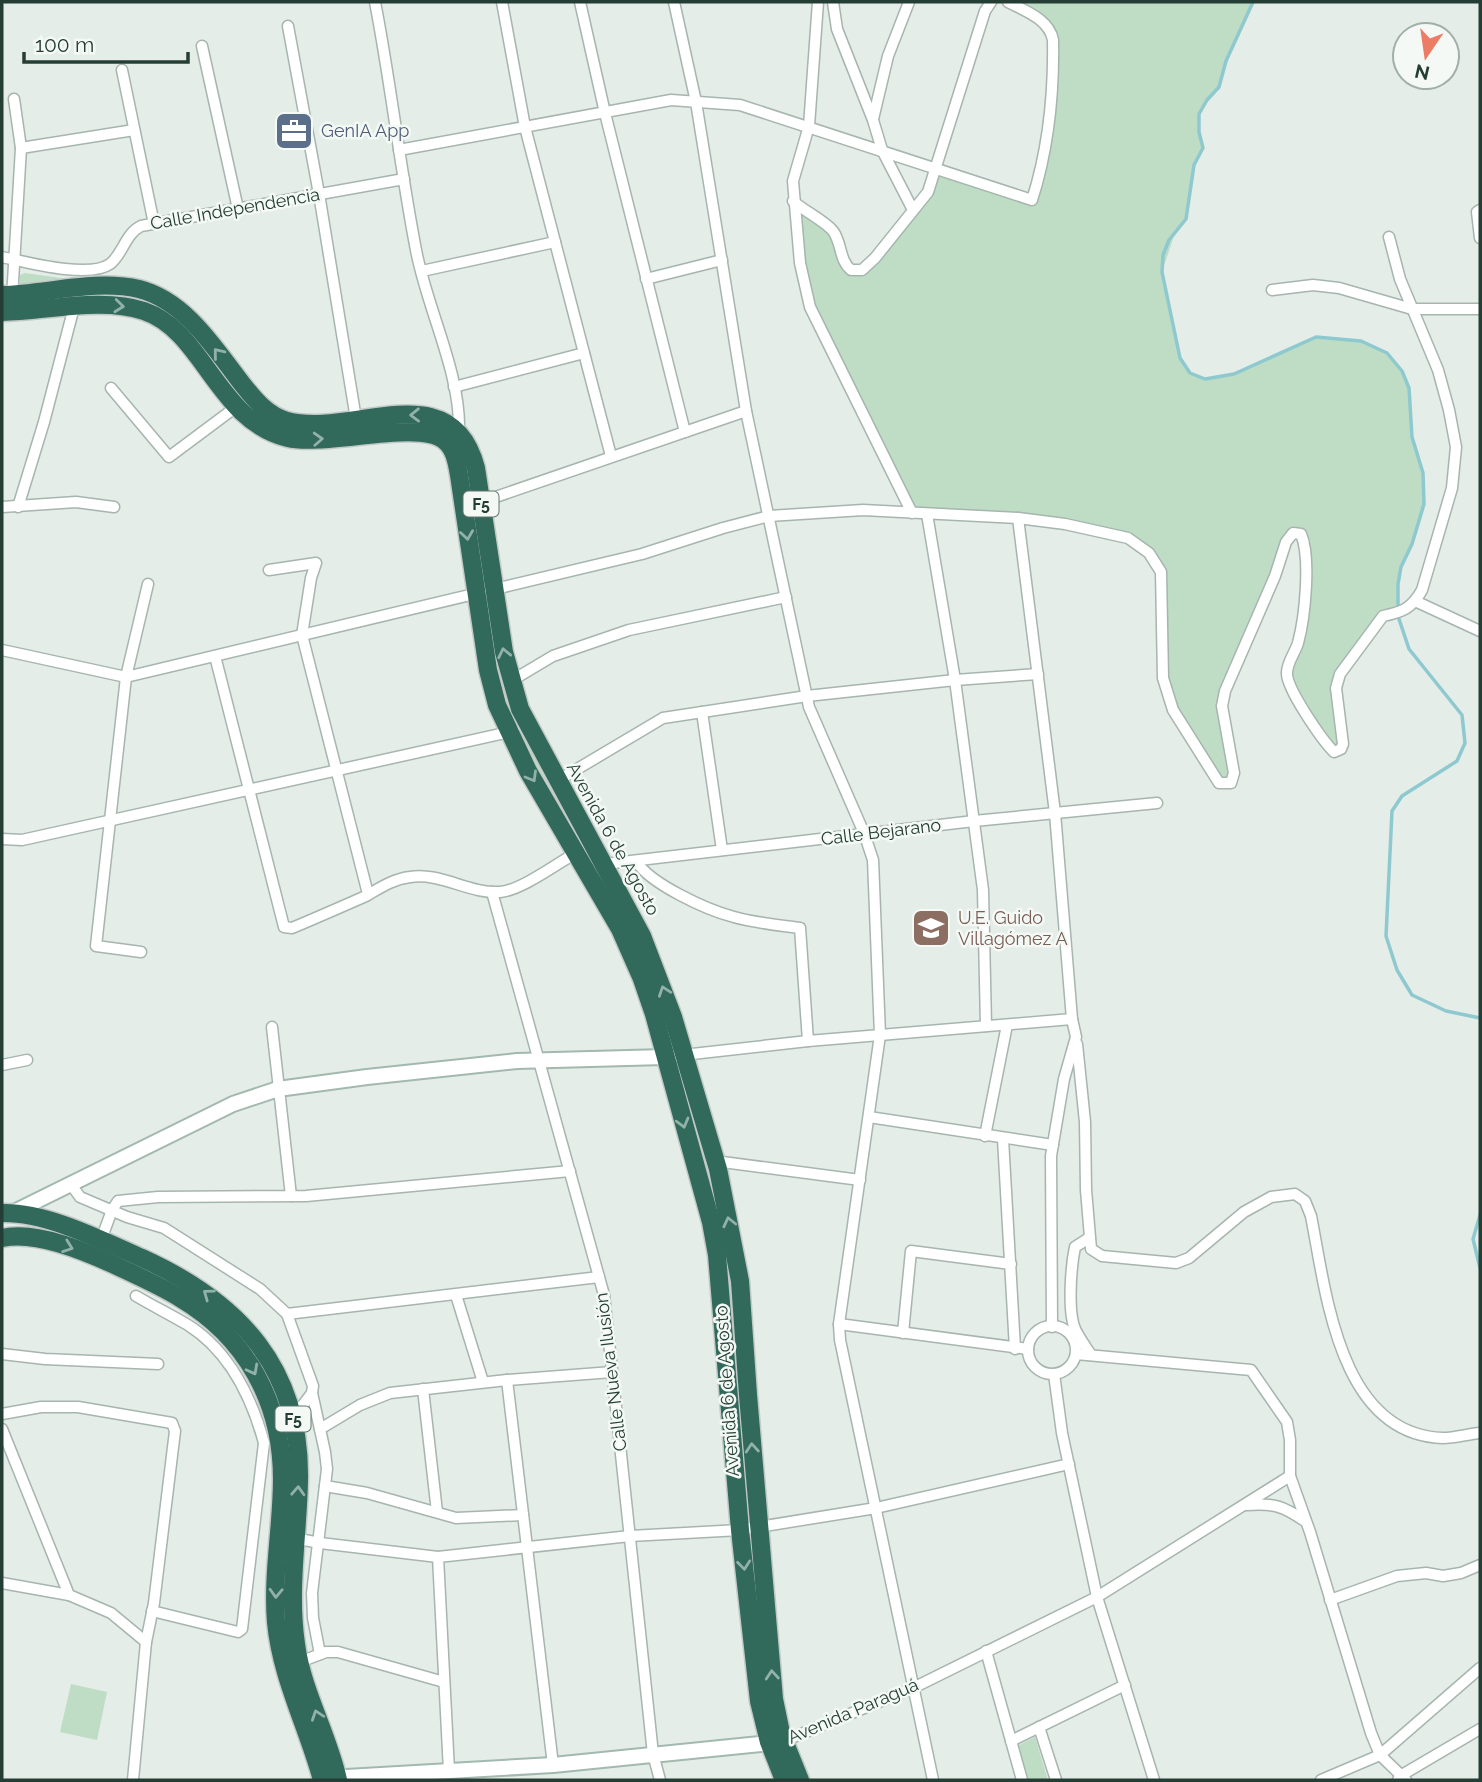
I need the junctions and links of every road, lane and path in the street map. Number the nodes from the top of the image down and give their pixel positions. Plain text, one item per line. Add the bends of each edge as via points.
1 (375, 2) edge
2 (502, 2) edge
3 (580, 2) edge
4 (674, 2) edge
5 (818, 2) edge
6 (833, 2) edge
7 (909, 2) edge
8 (991, 2) edge
9 (1008, 2) edge
10 (288, 26) dead end
11 (202, 46) dead end
12 (122, 70) dead end
13 (14, 99) dead end
14 (696, 102) junction
15 (605, 113) junction
16 (873, 120) junction
17 (809, 126) junction
18 (525, 127) junction
19 (135, 130) junction
20 (21, 148) junction
21 (400, 150) junction
22 (882, 150) junction
23 (935, 168) junction
24 (404, 179) junction
25 (319, 194) junction
26 (793, 201) junction
27 (238, 209) junction
28 (913, 210) junction
29 (1480, 210) edge
30 (154, 224) junction
31 (1389, 237) dead end
32 (1480, 238) edge
33 (555, 242) junction
34 (2, 257) edge
35 (14, 259) junction
36 (722, 260) junction
37 (422, 271) junction
38 (646, 279) junction
39 (1272, 290) dead end
40 (7, 303) edge
41 (74, 307) junction
42 (1412, 309) junction
43 (1480, 309) edge
44 (188, 318) junction
45 (174, 330) junction
46 (584, 353) junction
47 (454, 387) junction
48 (111, 388) dead end
49 (236, 407) junction
50 (746, 411) junction
51 (356, 419) junction
52 (273, 424) junction
53 (460, 432) junction
54 (685, 432) junction
55 (439, 437) junction
56 (611, 456) junction
57 (466, 464) junction
58 (481, 502) junction
59 (2, 507) edge
60 (18, 507) junction
61 (114, 507) dead end
62 (912, 513) junction
63 (927, 514) junction
64 (769, 516) junction
65 (1018, 518) junction
66 (269, 570) dead end
67 (148, 584) dead end
68 (493, 588) junction
69 (475, 593) junction
70 (786, 597) junction
71 (1415, 601) junction
72 (1480, 631) edge
73 (302, 635) junction
74 (2, 650) edge
75 (215, 656) junction
76 (1038, 674) junction
77 (126, 677) junction
78 (955, 680) junction
79 (511, 681) junction
80 (807, 696) junction
81 (702, 712) junction
82 (527, 727) junction
83 (509, 733) junction
84 (338, 772) junction
85 (557, 781) junction
86 (249, 791) junction
87 (1157, 803) dead end
88 (1055, 813) junction
89 (110, 821) junction
90 (974, 821) junction
91 (864, 833) junction
92 (2, 839) edge
93 (722, 850) junction
94 (576, 853) junction
95 (636, 860) junction
96 (605, 864) junction
97 (492, 892) junction
98 (368, 894) junction
99 (141, 952) dead end
100 (1072, 1019) junction
101 (1007, 1025) junction
102 (986, 1026) junction
103 (272, 1027) dead end
104 (880, 1035) junction
105 (1076, 1037) junction
106 (808, 1041) junction
107 (684, 1056) junction
108 (665, 1057) junction
109 (27, 1060) dead end
110 (539, 1060) junction
111 (2, 1065) edge
112 (278, 1089) junction
113 (869, 1117) junction
114 (985, 1136) junction
115 (1003, 1139) junction
116 (1053, 1145) junction
117 (715, 1161) junction
118 (695, 1166) junction
119 (570, 1171) junction
120 (860, 1180) junction
121 (70, 1184) junction
122 (291, 1196) junction
123 (111, 1210) junction
124 (5, 1216) edge
125 (2, 1238) edge
126 (1089, 1238) junction
127 (101, 1240) junction
128 (1011, 1264) junction
129 (599, 1277) junction
130 (456, 1295) junction
131 (135, 1296) dead end
132 (287, 1314) junction
133 (839, 1324) junction
134 (1052, 1326) junction
135 (902, 1333) junction
136 (1015, 1349) junction
137 (1028, 1349) junction
138 (2, 1354) edge
139 (1076, 1354) junction
140 (1090, 1355) junction
141 (158, 1364) dead end
142 (612, 1372) junction
143 (1054, 1374) junction
144 (507, 1380) junction
145 (483, 1382) junction
146 (423, 1389) junction
147 (312, 1394) junction
148 (2, 1414) edge
149 (293, 1419) junction
150 (2, 1429) edge
151 (320, 1429) junction
152 (1480, 1433) edge
153 (1069, 1464) junction
154 (1290, 1476) junction
155 (325, 1486) junction
156 (1243, 1505) junction
157 (876, 1508) junction
158 (437, 1512) junction
159 (523, 1515) junction
160 (1306, 1522) junction
161 (759, 1527) junction
162 (740, 1530) junction
163 (630, 1535) junction
164 (287, 1537) junction
165 (320, 1543) junction
166 (527, 1548) junction
167 (438, 1557) junction
168 (1480, 1565) edge
169 (2, 1583) edge
170 (69, 1595) junction
171 (1097, 1597) junction
172 (1330, 1600) junction
173 (152, 1611) junction
174 (146, 1642) junction
175 (986, 1651) junction
176 (320, 1654) junction
177 (292, 1665) junction
178 (1480, 1668) edge
179 (444, 1682) junction
180 (1125, 1685) junction
181 (913, 1688) junction
182 (1039, 1727) junction
183 (1480, 1729) edge
184 (1011, 1741) junction
185 (777, 1742) junction
186 (653, 1754) junction
187 (1380, 1755) junction
188 (553, 1765) junction
189 (449, 1771) junction
190 (481, 1775) edge
191 (363, 1778) edge
192 (330, 1779) edge
193 (1401, 1779) edge
194 (133, 1780) edge
195 (660, 1780) edge
196 (784, 1780) edge
197 (800, 1780) edge
198 (933, 1780) edge
199 (1022, 1780) edge
200 (1056, 1780) edge
201 (1154, 1780) edge
202 (1321, 1780) edge

1 - 21 street
2 - 18 street
3 - 15 street
4 - 14 street
5 - 17 street
6 - 16 street via 837,29
7 - 16 street via 888,56
8 - 23 street
9 - 23 street via 1044,22 1053,40 1049,137 1032,200
10 - 25 street
11 - 27 street
12 - 19 street
13 - 20 street
14 - 15 street via 671,100
14 - 17 street via 740,105
14 - 36 street
15 - 18 street
15 - 38 street
16 - 22 street
17 - 22 street
17 - 26 street via 793,181
18 - 21 street
18 - 33 street
19 - 20 street
19 - 30 street
20 - 35 street
21 - 24 street
22 - 23 street
22 - 28 street
23 - 28 street via 928,192
24 - 25 street, Calle Independencia
24 - 37 street
25 - 27 street, Calle Independencia
25 - 51 street
26 - 28 street via 833,231 844,265 851,270 862,270 875,258
26 - 62 street via 810,307
27 - 30 street, Calle Independencia
29 - 32 street
30 - 35 street, Calle Independencia via 133,230 111,263 101,268 75,270
31 - 42 street
33 - 37 street
33 - 46 street
34 - 35 street, Calle Independencia
35 - 40 street
36 - 38 street
36 - 50 street
37 - 47 street
38 - 54 street
39 - 42 street via 1314,285 1339,288
40 - 41 highway
40 - 44 highway via 111,285 167,301
41 -> 45 highway via 127,307 155,316
41 - 60 street
42 - 43 street
42 - 71 street via 1438,370 1456,447 1452,488
44 - 45 highway
52 -> 44 highway
45 - 49 highway
46 - 47 street
46 - 56 street
47 - 53 street
48 - 49 street via 169,457
49 - 52 highway via 255,424
50 - 54 street
50 - 64 street
51 - 52 highway
53 -> 51 highway via 423,414
52 -> 55 highway via 290,438 308,440 417,433
53 - 55 highway
53 - 57 highway, Avenida 6 de Agosto / F5 via 466,442
54 - 56 street
55 - 57 highway, Avenida 6 de Agosto / F5
56 - 58 street
57 - 58 highway, Avenida 6 de Agosto / F5
57 -> 69 highway, Avenida 6 de Agosto / F5
58 - 68 highway, Avenida 6 de Agosto / F5
59 - 60 street
60 - 61 street via 76,502
62 - 63 street
62 - 64 street via 863,510
63 - 65 street
63 - 78 street
64 - 68 street via 642,554
64 - 70 street
65 - 71 street via 1128,538 1149,554 1161,572 1163,678 1173,710 1219,783 1231,783 1234,773 1222,706 1225,691 1293,533 1301,534 1306,546 1304,606 1286,676 1334,752 1343,744 1336,688 1340,674 1383,616 1405,612
65 - 76 street
66 - 73 street via 316,563
67 - 77 street
68 - 69 street
79 -> 68 highway, Avenida 6 de Agosto / F5
69 - 73 street
69 - 83 highway, Avenida 6 de Agosto / F5 via 488,670
70 - 79 street via 629,630 553,656
70 - 80 street
71 - 72 street
73 - 75 street
73 - 84 street
74 - 77 street
75 - 77 street
75 - 86 street
76 - 78 street
76 - 88 street
77 - 89 street
78 - 80 street
78 - 90 street
79 - 82 highway, Avenida 6 de Agosto / F5
80 - 81 street
80 - 91 street
81 - 85 street via 663,718
81 - 93 street
82 - 83 street
82 - 85 highway, Avenida 6 de Agosto / F5
83 - 84 street
83 -> 94 highway, Avenida 6 de Agosto / F5
84 - 86 street
84 - 98 street
85 - 96 highway, Avenida 6 de Agosto / F5
86 - 89 street
86 - 98 street via 284,927 292,928
87 - 88 street, Calle Bejarano
88 - 90 street, Calle Bejarano
88 - 100 street
89 - 92 street via 22,841
89 - 99 street via 96,946
90 - 91 street, Calle Bejarano
90 - 102 street via 983,890
91 - 93 street, Calle Bejarano
91 - 104 street via 873,860
93 - 95 street, Calle Bejarano
94 - 97 street via 518,886
94 - 108 highway, Avenida 6 de Agosto / F5 via 620,929 642,979
95 - 96 street, Calle Bejarano
95 - 106 street via 642,872 691,900 734,917 800,928
107 -> 96 highway, Avenida 6 de Agosto / F5 via 653,960
97 - 98 street via 411,876
97 - 110 street, Calle Nueva Ilusión
100 - 101 street
100 - 105 street
101 - 102 street
101 - 114 street
102 - 104 street
103 - 112 street
104 - 106 street
104 - 113 street
105 - 116 street via 1063,1079
105 - 126 street
106 - 107 street
107 - 108 street
107 - 117 highway, Avenida 6 de Agosto / F5
108 - 110 street
108 -> 118 highway, Avenida 6 de Agosto / F5
109 - 111 street
110 - 112 street
110 - 119 street, Calle Nueva Ilusión
112 - 121 street via 233,1104
112 - 122 street
113 - 114 street
113 - 120 street
114 - 115 street
115 - 116 street
115 - 128 street
116 - 134 street
117 - 118 highway
117 - 120 street
161 -> 117 highway, Avenida 6 de Agosto / F5 via 740,1281
118 - 162 highway, Avenida 6 de Agosto / F5 via 717,1255
119 - 122 street
119 - 129 street, Calle Nueva Ilusión
120 - 133 street
121 - 123 street via 80,1197
121 - 124 street
122 - 123 street via 158,1197 118,1201
123 - 127 street
123 - 132 street via 164,1228 260,1289
124 - 127 highway, F5 via 43,1220
125 -> 164 highway, F5 via 38,1238 113,1264 181,1298 225,1332 241,1349 261,1385 275,1424
126 - 140 street via 1075,1247 1072,1318
126 - 152 street via 1091,1249 1102,1256 1176,1263 1189,1258 1244,1212 1271,1197 1295,1194 1305,1201 1311,1216 1332,1321 1347,1367 1371,1403 1392,1423 1420,1434 1443,1438
149 -> 127 highway, F5 via 272,1365 243,1324 195,1285
128 - 135 street via 911,1251
128 - 136 street
129 - 130 street
129 - 142 street, Calle Nueva Ilusión
130 - 132 street
130 - 145 street
131 - 173 street via 191,1327 215,1348 238,1377 256,1413 264,1443 242,1629 238,1632
132 - 147 street via 311,1378
133 - 135 street
133 - 157 street
134 - 137 street via 1038,1331
134 - 139 street via 1073,1338
135 - 136 street
136 - 137 street
137 - 143 street via 1033,1365
138 - 141 street
139 - 140 street
139 - 143 street via 1069,1368
140 - 154 street via 1251,1370 1287,1422
142 - 144 street
142 - 163 street, Calle Nueva Ilusión
143 - 153 street
144 - 145 street
144 - 159 street
145 - 146 street
146 - 151 street via 390,1393
146 - 158 street
147 - 149 street
147 - 151 street
148 - 173 street via 41,1407 78,1408 173,1423
164 -> 149 highway, F5 via 299,1478
150 - 170 street
151 - 155 street
153 - 157 street
153 - 171 street
154 - 156 street, Avenida Paraguá
154 - 160 street
155 - 158 street
155 - 165 street
156 - 160 street via 1270,1503
156 - 171 street, Avenida Paraguá
157 - 161 street
157 - 181 street
158 - 159 street via 456,1518
159 - 166 street
160 - 172 street
161 - 162 street
185 -> 161 highway, Avenida 6 de Agosto / F5
162 - 163 street
162 -> 185 highway, Avenida 6 de Agosto / F5 via 759,1702
163 - 166 street
163 - 186 street, Calle Nueva Ilusión
164 - 165 street
164 - 177 highway, F5
165 - 167 street
165 - 176 street via 312,1593
166 - 167 street
166 - 188 street
167 - 179 street
168 - 172 street via 1443,1576 1398,1576
169 - 170 street
170 - 174 street via 111,1613
171 - 175 street, Avenida Paraguá
171 - 180 street
172 - 187 street
173 - 174 street
174 - 194 street
175 - 181 street, Avenida Paraguá
175 - 184 street
176 - 177 street
176 - 179 street via 338,1652
177 - 192 highway, F5
178 - 187 street
179 - 189 street
180 - 182 street
180 - 201 street
181 - 185 street, Avenida Paraguá
181 - 198 street
182 - 184 street
182 - 200 street
183 - 193 street
184 - 199 street
185 - 186 street, Avenida Paraguá
185 - 196 highway, Avenida 6 de Agosto / F5
185 - 197 highway, Avenida 6 de Agosto / F5
186 - 188 street, Avenida Paraguá
186 - 195 street, Calle Nueva Ilusión
187 - 193 street
187 - 202 street
188 - 190 street, Avenida Paraguá
189 - 190 street, Avenida Paraguá
189 - 191 street, Avenida Paraguá
191 - 192 street, Avenida Paraguá

